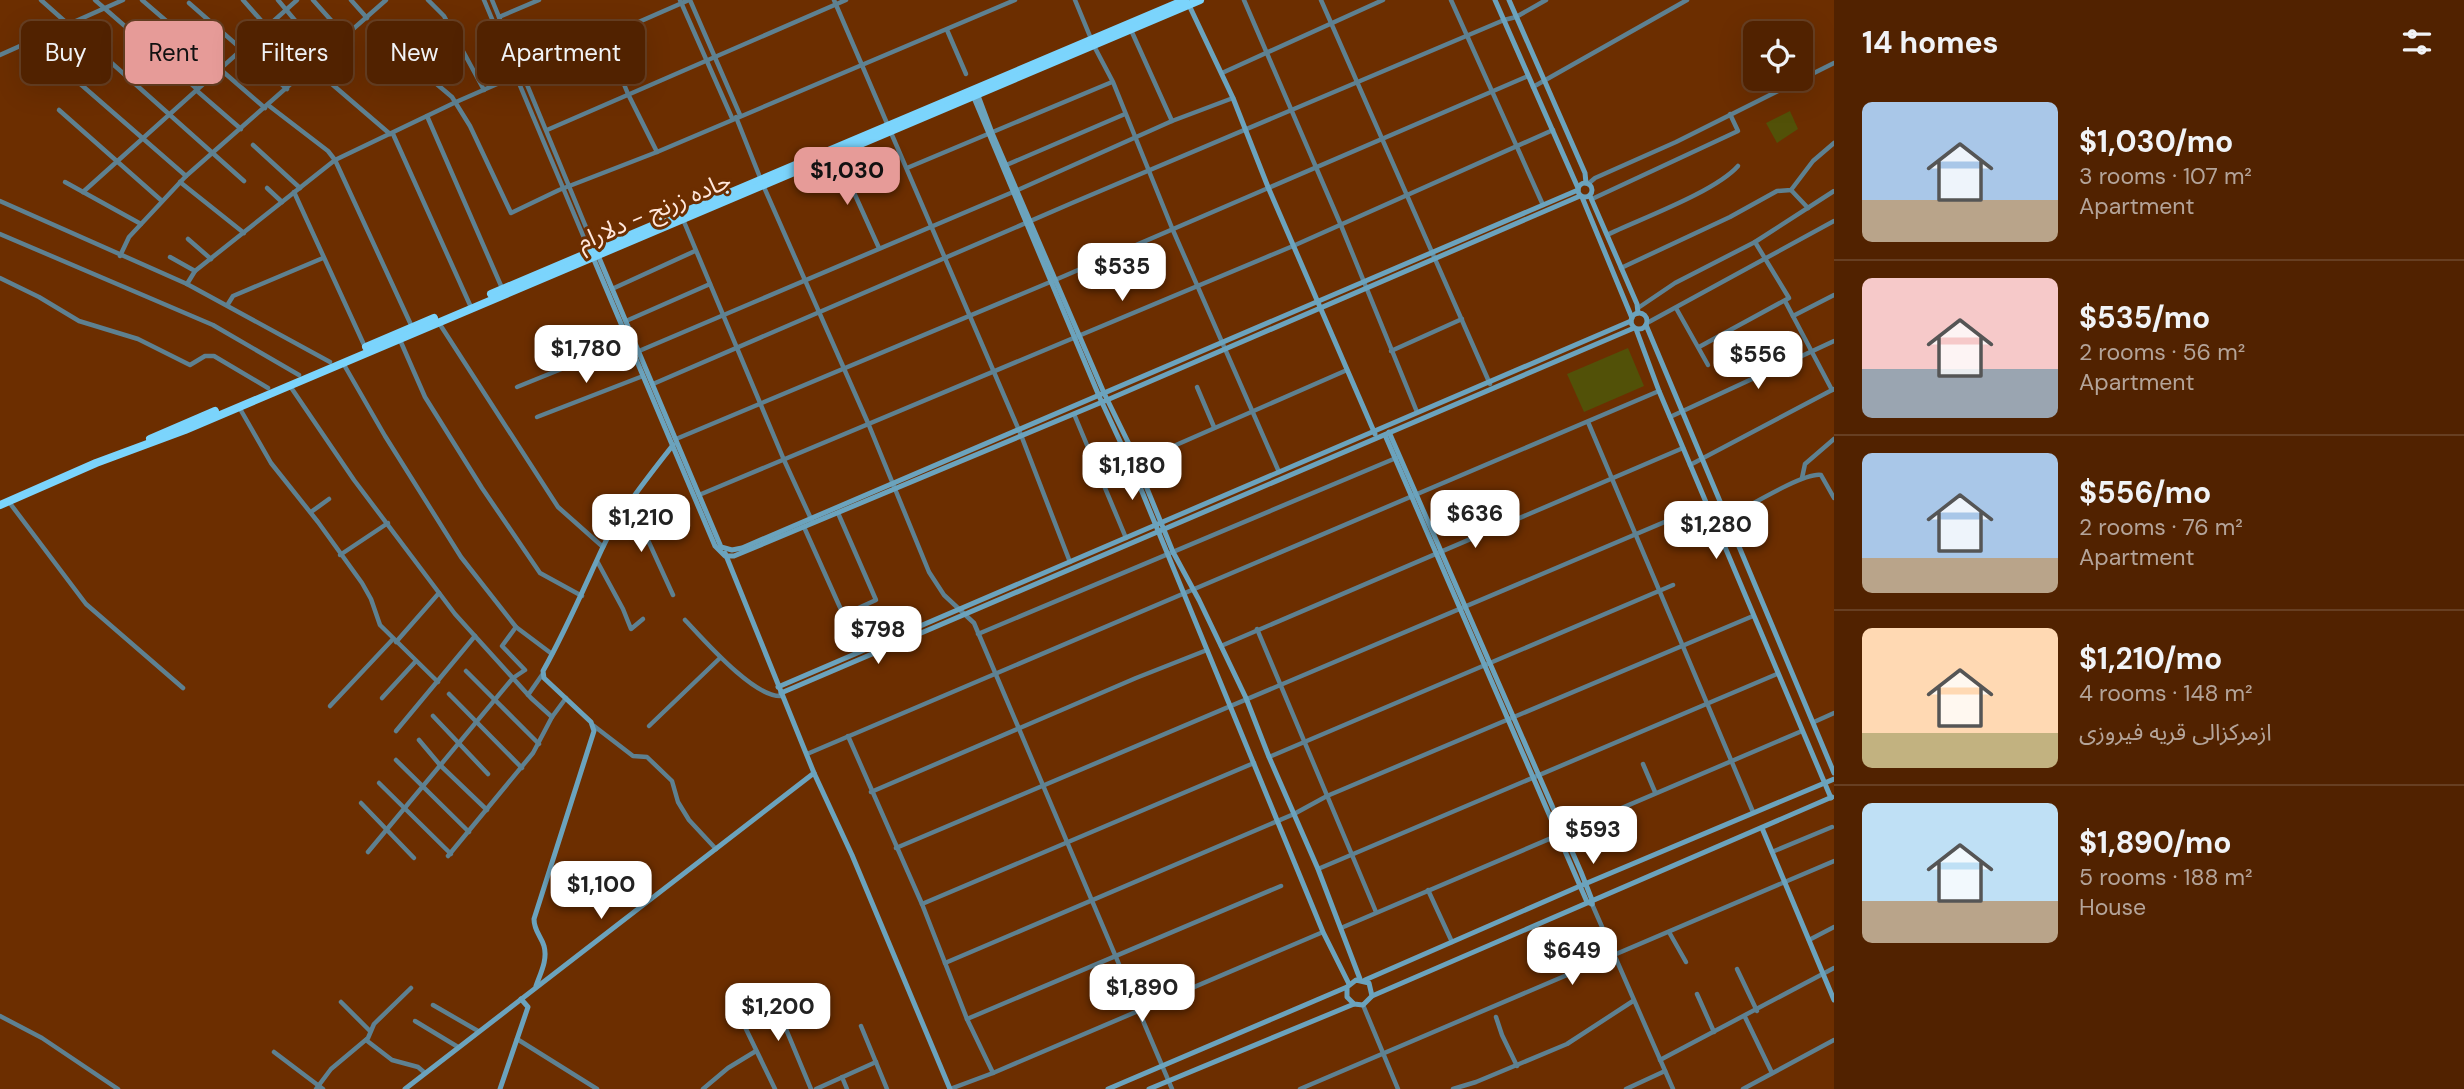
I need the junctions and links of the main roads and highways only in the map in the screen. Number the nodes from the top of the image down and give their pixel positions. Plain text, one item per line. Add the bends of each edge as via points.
1 (1200, 0) edge
2 (1495, 0) edge
3 (1509, 0) edge
4 (1187, 2) edge
5 (1093, 42) junction
6 (974, 92) junction
7 (888, 129) junction
8 (762, 182) junction
9 (1587, 183) junction
10 (1579, 193) junction
11 (1591, 198) junction
12 (1522, 218) junction
13 (594, 254) junction
14 (1319, 305) junction
15 (1638, 311) junction
16 (1631, 319) junction
17 (1646, 324) junction
18 (1635, 328) junction
19 (1103, 398) junction
20 (1386, 431) junction
21 (1020, 432) junction
22 (1375, 436) junction
23 (674, 442) junction
24 (122, 453) junction
25 (893, 487) junction
26 (1413, 494) junction
27 (4, 503) edge
28 (812, 521) junction
29 (1160, 528) junction
30 (724, 549) junction
31 (1170, 553) junction
32 (725, 556) junction
33 (962, 611) junction
34 (1770, 618) junction
35 (1756, 624) junction
36 (780, 692) junction
37 (814, 773) junction
38 (1834, 773) edge
39 (1834, 779) edge
40 (1825, 783) junction
41 (1833, 797) edge
42 (1762, 828) junction
43 (1583, 885) junction
44 (1590, 902) junction
45 (1363, 980) junction
46 (1348, 985) junction
47 (536, 986) junction
48 (1372, 996) junction
49 (521, 999) junction
50 (1834, 1000) edge
51 (1354, 1004) junction
52 (405, 1089) edge
53 (500, 1089) edge
54 (950, 1089) edge
55 (1108, 1089) edge
56 (1149, 1089) edge

1 - 4 highway, جاده زرنج - دلارام
2 - 10 main road
3 - 9 main road
4 - 5 highway, جاده زرنج - دلارام
4 - 5 highway, جاده زرنج - دلارام via 1131,30
4 - 14 main road via 1233,98
5 - 6 highway, جاده زرنج - دلارام
6 - 7 highway, جاده زرنج - دلارام
6 - 19 main road
7 - 8 highway, جاده زرنج - دلارام
7 - 8 highway, جاده زرنج - دلارام via 837,155
8 - 13 highway, جاده زرنج - دلارام
9 - 10 main road
9 - 11 main road
10 - 11 main road
10 - 12 main road
10 - 12 main road
10 - 16 main road
11 - 15 main road
12 - 14 main road
13 - 23 main road
13 - 23 main road
13 - 24 highway, جاده زرنج - دلارام
13 - 24 highway, جاده زرنج - دلارام
14 - 19 main road
14 - 22 main road
15 - 16 main road
15 - 17 main road
16 - 18 main road
16 - 20 main road via 1418,412
17 - 18 main road
17 - 34 main road
18 - 20 main road
18 - 35 main road
19 - 21 main road
19 - 21 main road via 1074,414
19 - 29 main road
20 - 22 main road
20 - 26 main road
20 - 26 main road
21 - 25 main road
22 - 29 main road
22 - 29 main road
23 - 30 main road
23 - 32 main road via 715,546
23 - 47 main road via 603,547 542,675 594,726 534,919 545,950
24 - 27 highway, جاده زرنج - دلارام
25 - 28 main road
25 - 28 main road
26 - 43 main road
28 - 30 main road via 742,548
28 - 32 main road via 745,553
29 - 31 main road
29 - 33 main road
29 - 33 main road via 1126,538
30 - 32 main road
31 - 45 main road via 1193,588 1246,698
31 - 46 main road via 1276,820
32 - 36 main road
33 - 36 main road
33 - 36 main road via 860,652
34 - 35 main road
34 - 38 main road
35 - 40 main road
36 - 37 main road
37 - 47 main road
37 - 54 main road
39 - 40 main road
40 - 41 main road
40 - 43 main road
41 - 42 main road
42 - 44 main road
42 - 50 main road
43 - 44 main road
43 - 45 main road
44 - 48 main road
45 - 46 main road
45 - 48 main road via 1371,987
46 - 51 main road via 1347,997
46 - 55 main road
47 - 49 main road
48 - 51 main road via 1363,1005
49 - 52 main road
49 - 53 main road via 528,1007
51 - 56 main road

